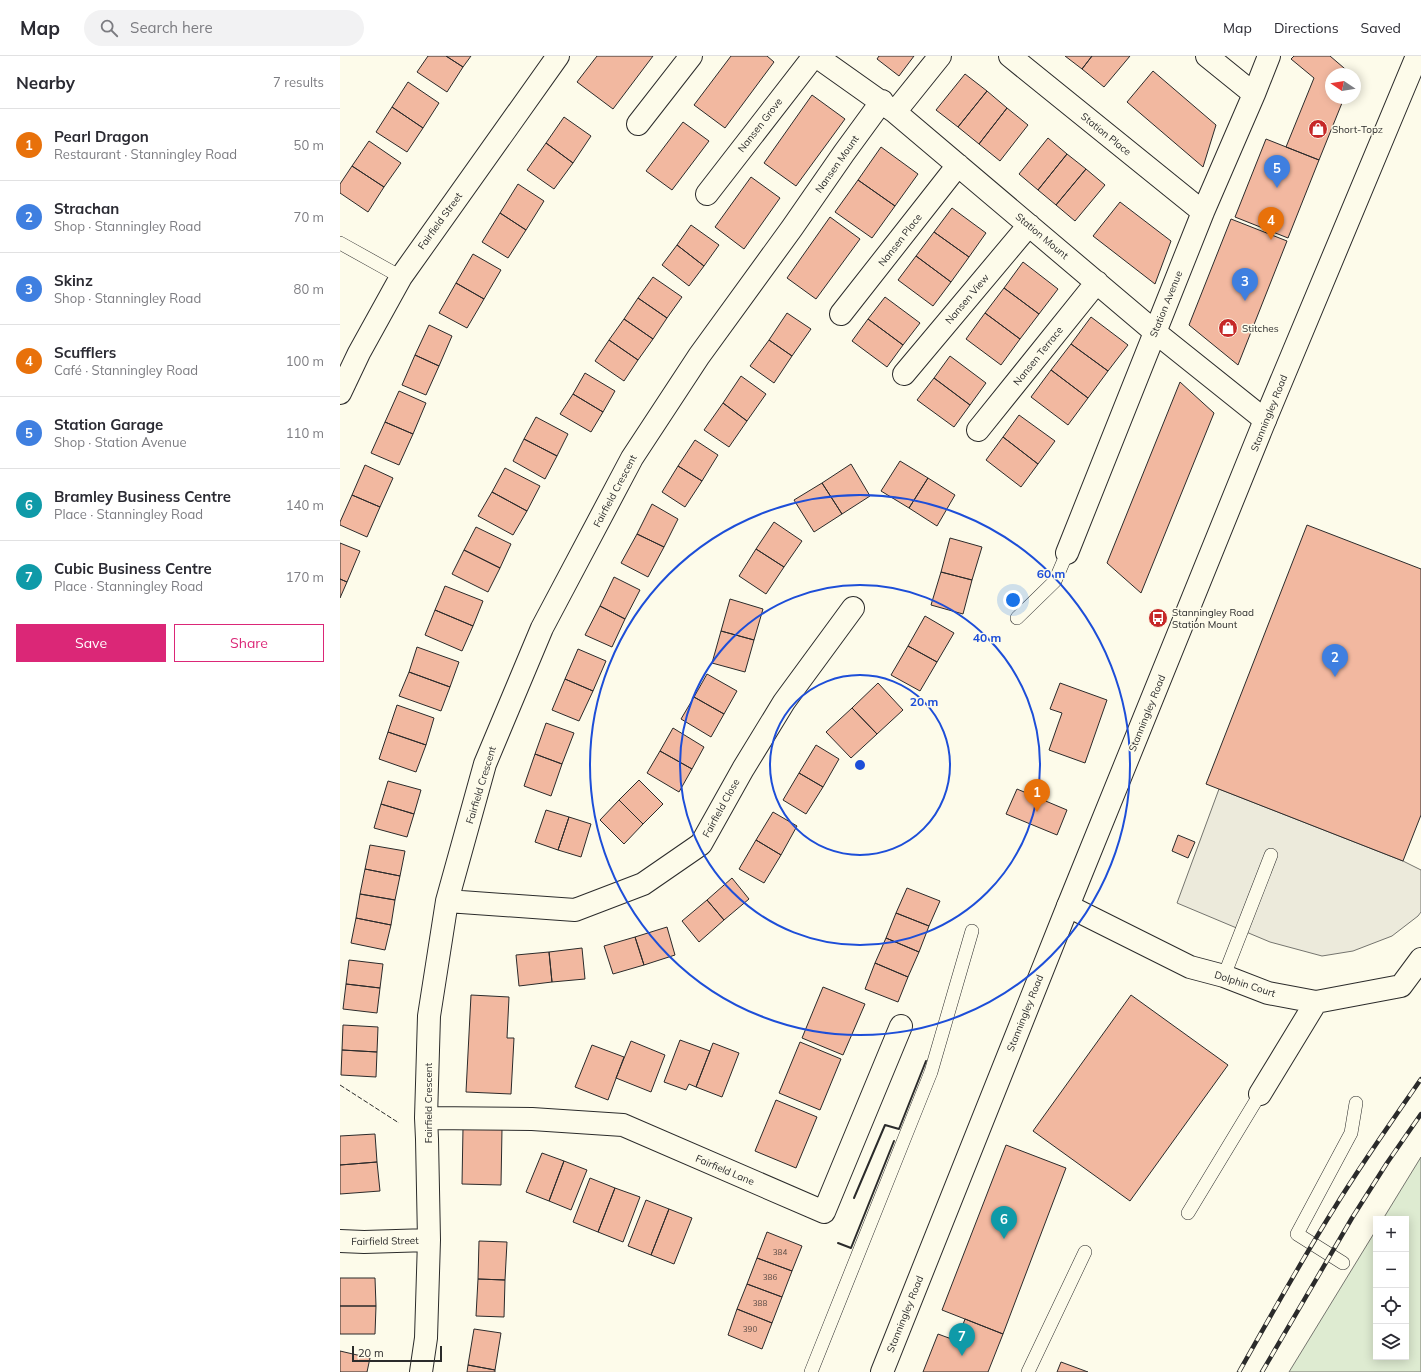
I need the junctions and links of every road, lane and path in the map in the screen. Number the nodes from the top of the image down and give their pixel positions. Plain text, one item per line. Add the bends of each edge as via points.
1 (691, 56) edge
2 (815, 56) edge
3 (940, 56) edge
4 (1010, 56) edge
5 (1207, 56) edge
6 (1269, 56) edge
7 (1417, 56) edge
8 (557, 57) edge
9 (1254, 94) junction
10 (889, 106) junction
11 (638, 124) dead end
12 (958, 165) junction
13 (706, 194) dead end
14 (1203, 212) junction
15 (1029, 225) junction
16 (792, 228) joint
17 (340, 244) edge
18 (400, 277) junction
19 (1097, 282) junction
20 (841, 314) dead end
21 (1155, 332) junction
22 (904, 374) dead end
23 (340, 392) edge
24 (1265, 420) junction
25 (978, 430) dead end
26 (1067, 553) joint
27 (852, 608) dead end
28 (1017, 618) dead end
29 (1271, 856) dead end
30 (447, 901) junction
31 (1068, 906) junction
32 (972, 931) dead end
33 (1421, 959) edge
34 (1224, 976) junction
35 (1316, 1002) junction
36 (901, 1026) dead end
37 (1260, 1094) joint
38 (1356, 1103) dead end
39 (426, 1118) junction
40 (1188, 1213) dead end
41 (429, 1240) junction
42 (340, 1241) edge
43 (1085, 1252) dead end
44 (1343, 1263) dead end
45 (421, 1372) edge
46 (812, 1372) edge
47 (882, 1372) edge
48 (1028, 1372) edge

1 - 11 street
2 - 10 street, Station Mount
2 - 13 street, Nansen Grove
3 - 10 street, Nansen Mount
4 - 14 street, Station Place
5 - 9 street
6 - 9 street, Station Avenue
7 - 24 street, Stanningley Road
8 - 18 street, Fairfield Street
9 - 14 street, Station Avenue
10 - 12 street, Station Mount
10 - 16 street, Nansen Mount via 844,153
12 - 15 street, Station Mount
12 - 20 street, Nansen Place
14 - 21 street, Station Avenue
15 - 19 street, Station Mount
15 - 22 street, Nansen View
16 - 30 street, Fairfield Crescent via 699,356 632,458 542,628 485,764
17 - 18 lane
18 - 23 street, Fairfield Street
19 - 21 street, Station Mount
19 - 25 street, Nansen Terrace
21 - 24 street, Station Mount
21 - 26 street, Station Avenue
24 - 31 street, Stanningley Road
26 - 28 lane via 1055,581
27 - 30 street, Fairfield Close via 784,702 701,844 643,884 575,910
29 - 34 lane
30 - 39 street, Fairfield Crescent via 429,1016
31 - 34 street, Dolphin Court via 1190,968
31 - 47 street, Stanningley Road
32 - 46 lane via 931,1072
33 - 35 street, Dolphin Court via 1401,986
34 - 35 street, Dolphin Court via 1268,993
35 - 37 street
36 - 39 street, Fairfield Lane via 824,1212 623,1125 532,1119
37 - 40 lane
38 - 44 lane via 1351,1133 1297,1234
39 - 41 street, Fairfield Crescent
41 - 42 street, Fairfield Street
41 - 45 street, Fairfield Crescent via 426,1338
43 - 48 lane

